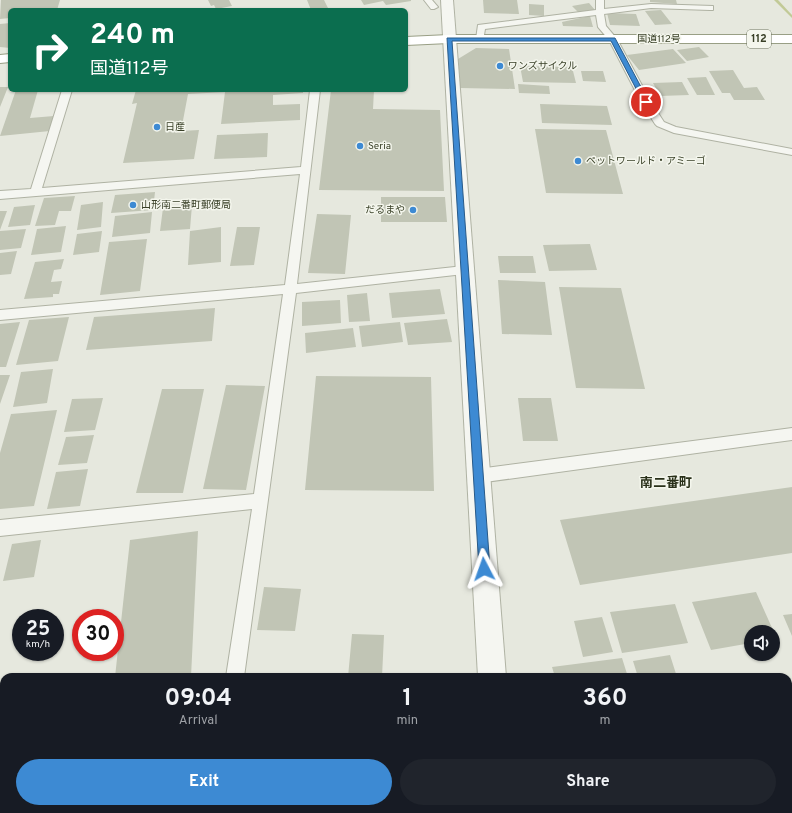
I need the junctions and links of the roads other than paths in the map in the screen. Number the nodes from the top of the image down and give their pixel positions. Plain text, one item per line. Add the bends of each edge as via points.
1 (428, 0) edge
2 (600, 0) edge
3 (441, 4) edge
4 (710, 8) dead end
5 (600, 12) junction
6 (449, 39) junction
7 (480, 39) junction
8 (613, 39) junction
9 (792, 39) edge
10 (408, 41) edge
11 (66, 92) edge
12 (315, 92) edge
13 (792, 152) edge
14 (306, 170) junction
15 (34, 192) junction
16 (0, 195) edge
17 (464, 270) junction
18 (290, 289) junction
19 (0, 315) edge
20 (792, 434) edge
21 (478, 476) junction
22 (261, 501) junction
23 (0, 528) edge
24 (236, 673) edge
25 (492, 673) edge

1 - 3 lane
2 - 5 lane
3 - 6 street
4 - 5 lane via 651,6
5 - 7 lane via 481,27
5 - 8 lane via 602,27
6 - 7 main road, 国道112号 / 112
6 - 10 main road, 国道112号 / 112
6 - 17 street
7 - 8 main road, 国道112号 / 112
8 - 9 main road, 国道112号 / 112
8 - 13 lane via 660,124 674,130
11 - 15 lane
12 - 14 lane
14 - 15 lane
14 - 18 lane
15 - 16 lane
17 - 18 lane
17 - 21 street
18 - 19 lane
18 - 22 lane
20 - 21 lane
21 - 25 street
22 - 23 lane
22 - 24 lane

